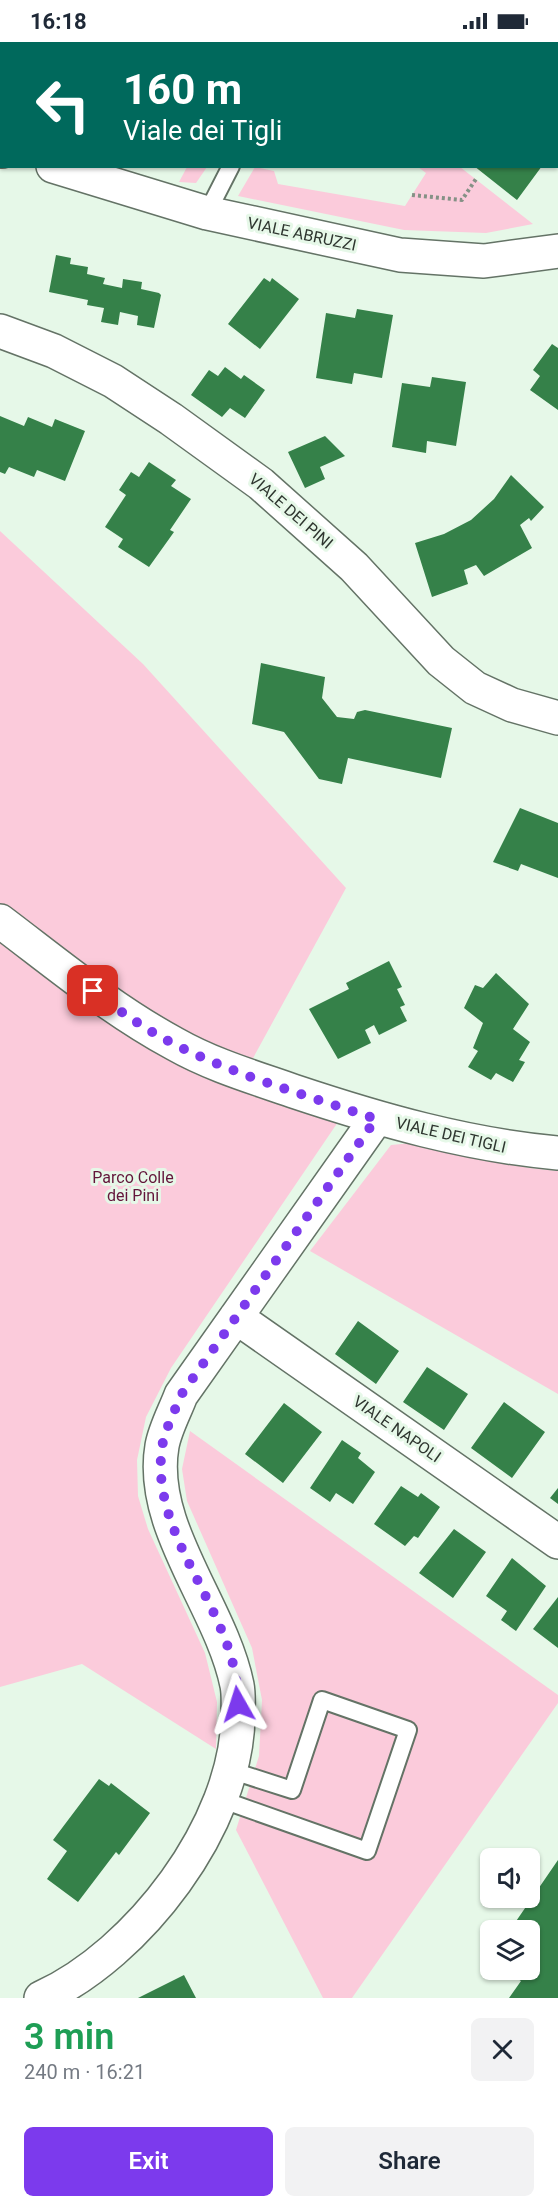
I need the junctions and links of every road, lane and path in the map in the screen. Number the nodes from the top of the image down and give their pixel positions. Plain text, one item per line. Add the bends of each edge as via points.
1 (60, 168) edge
2 (230, 168) edge
3 (476, 179) dead end
4 (412, 195) dead end
5 (207, 213) junction
6 (558, 251) edge
7 (0, 331) edge
8 (558, 718) edge
9 (0, 921) edge
10 (376, 1119) junction
11 (558, 1154) edge
12 (236, 1317) junction
13 (558, 1542) edge
14 (225, 1785) junction
15 (41, 1998) edge

1 - 5 street, VIALE ABRUZZI
2 - 5 lane
3 - 4 path via 462,200
5 - 6 street, VIALE ABRUZZI via 400,255 484,261
7 - 8 street, VIALE DEI PINI via 54,351 113,381 171,419 261,484 354,567 441,662 475,688 512,705
9 - 10 street, VIALE DEI TIGLI via 130,1019 176,1046 230,1070
10 - 11 street, VIALE DEI TIGLI via 504,1149
10 - 12 street
12 - 13 street, VIALE NAPOLI
12 - 14 street via 181,1395 162,1445 161,1487 173,1527 227,1646 238,1688 237,1736
14 - 14 lane via 367,1851 408,1730 322,1700 292,1790
14 - 15 street via 207,1829 185,1867 154,1907 121,1943

